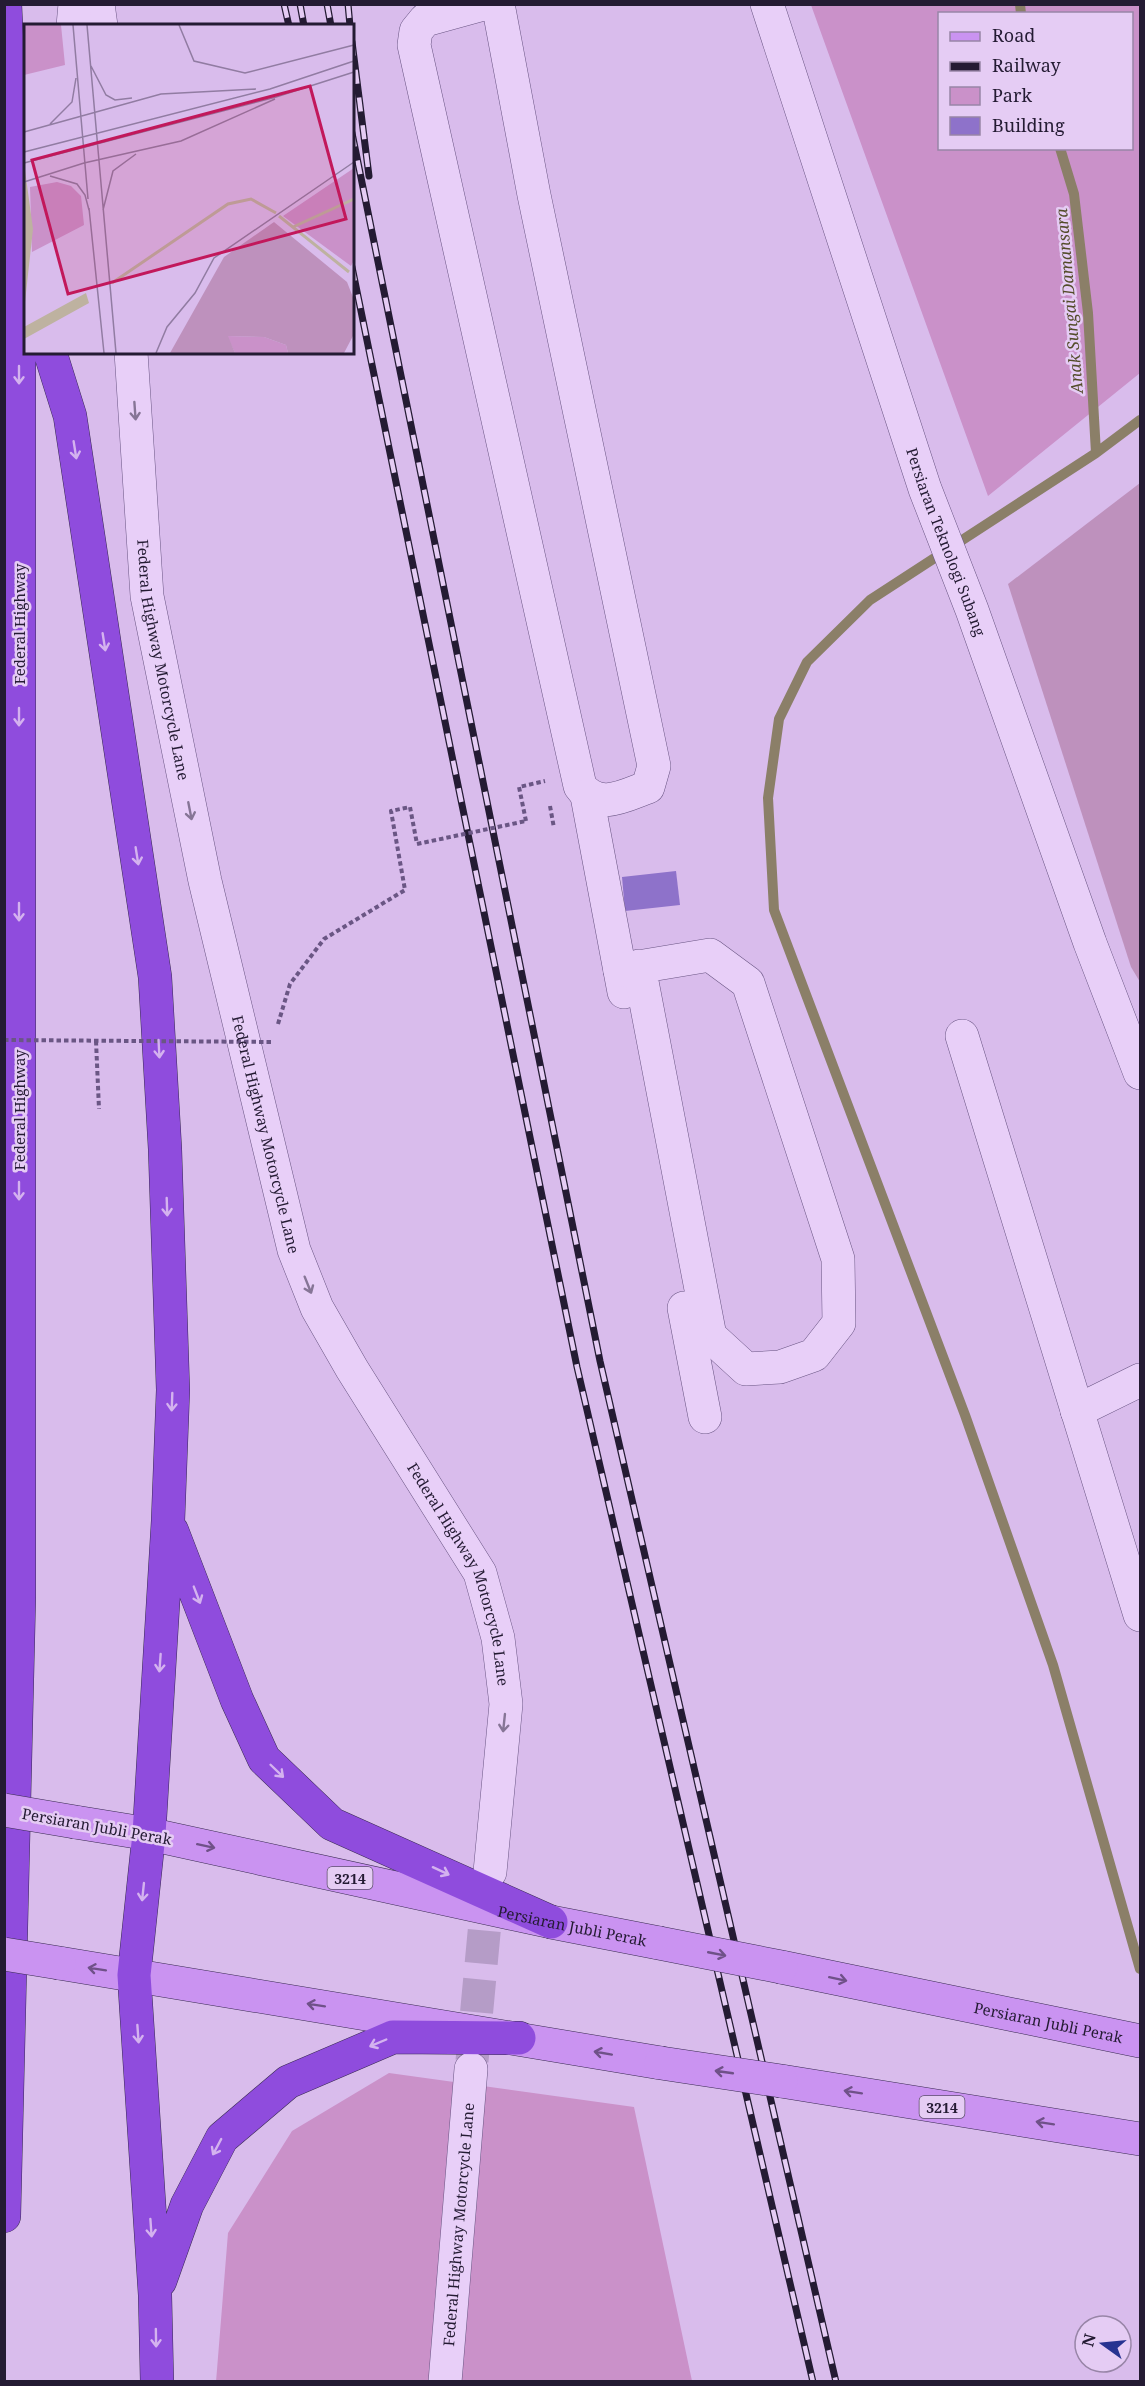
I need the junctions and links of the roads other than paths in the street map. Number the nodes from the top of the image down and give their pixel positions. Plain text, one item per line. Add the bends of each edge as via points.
1 (4, 4) edge
2 (75, 4) edge
3 (98, 4) edge
4 (483, 4) edge
5 (498, 4) edge
6 (767, 4) edge
7 (73, 24) edge
8 (101, 24) edge
9 (22, 300) edge
10 (51, 354) edge
11 (131, 354) edge
12 (587, 796) junction
13 (629, 968) junction
14 (962, 1036) dead end
15 (1140, 1073) edge
16 (1140, 1380) edge
17 (1077, 1411) junction
18 (705, 1417) dead end
19 (168, 1521) junction
20 (1140, 1615) edge
21 (4, 1810) edge
22 (149, 1834) junction
23 (490, 1872) tunnel mouth
24 (551, 1922) junction
25 (4, 1954) edge
26 (134, 1975) junction
27 (519, 2038) junction
28 (1140, 2041) edge
29 (471, 2069) tunnel mouth
30 (1140, 2139) edge
31 (4, 2217) edge
32 (155, 2295) junction
33 (158, 2382) edge
34 (445, 2382) edge

1 - 9 highway, Federal Highway
2 - 7 street
3 - 8 street
4 - 12 street via 425,20 416,31 414,45 580,786
5 - 12 street via 534,195 654,766 648,787 597,801
6 - 15 street, Persiaran Teknologi Subang via 925,489
9 -> 31 highway, Federal Highway via 19,1597
10 -> 19 highway via 70,416 155,977 173,1390
11 -> 23 street, Federal Highway Motorcycle Lane via 147,596 205,881 294,1250 317,1308 352,1369 480,1573 498,1638 506,1704
12 - 13 street
13 - 13 street via 710,955 748,983 838,1258 839,1323 814,1355 780,1367 746,1369 710,1336
13 - 18 street
14 - 17 street
16 - 17 street
17 - 20 street
19 -> 22 highway
19 -> 24 highway via 264,1759 332,1824
21 - 22 main road, Persiaran Jubli Perak / 3214, bridge
22 -> 24 main road, Persiaran Jubli Perak / 3214
22 -> 26 highway
24 -> 28 main road, Persiaran Jubli Perak / 3214, bridge
26 -> 25 main road, 3214, bridge
27 -> 26 main road, 3214
26 -> 32 highway
30 -> 27 main road, 3214, bridge
27 -> 32 highway via 393,2037 288,2082 222,2138 187,2205
29 - 34 street, Federal Highway Motorcycle Lane
32 -> 33 highway

